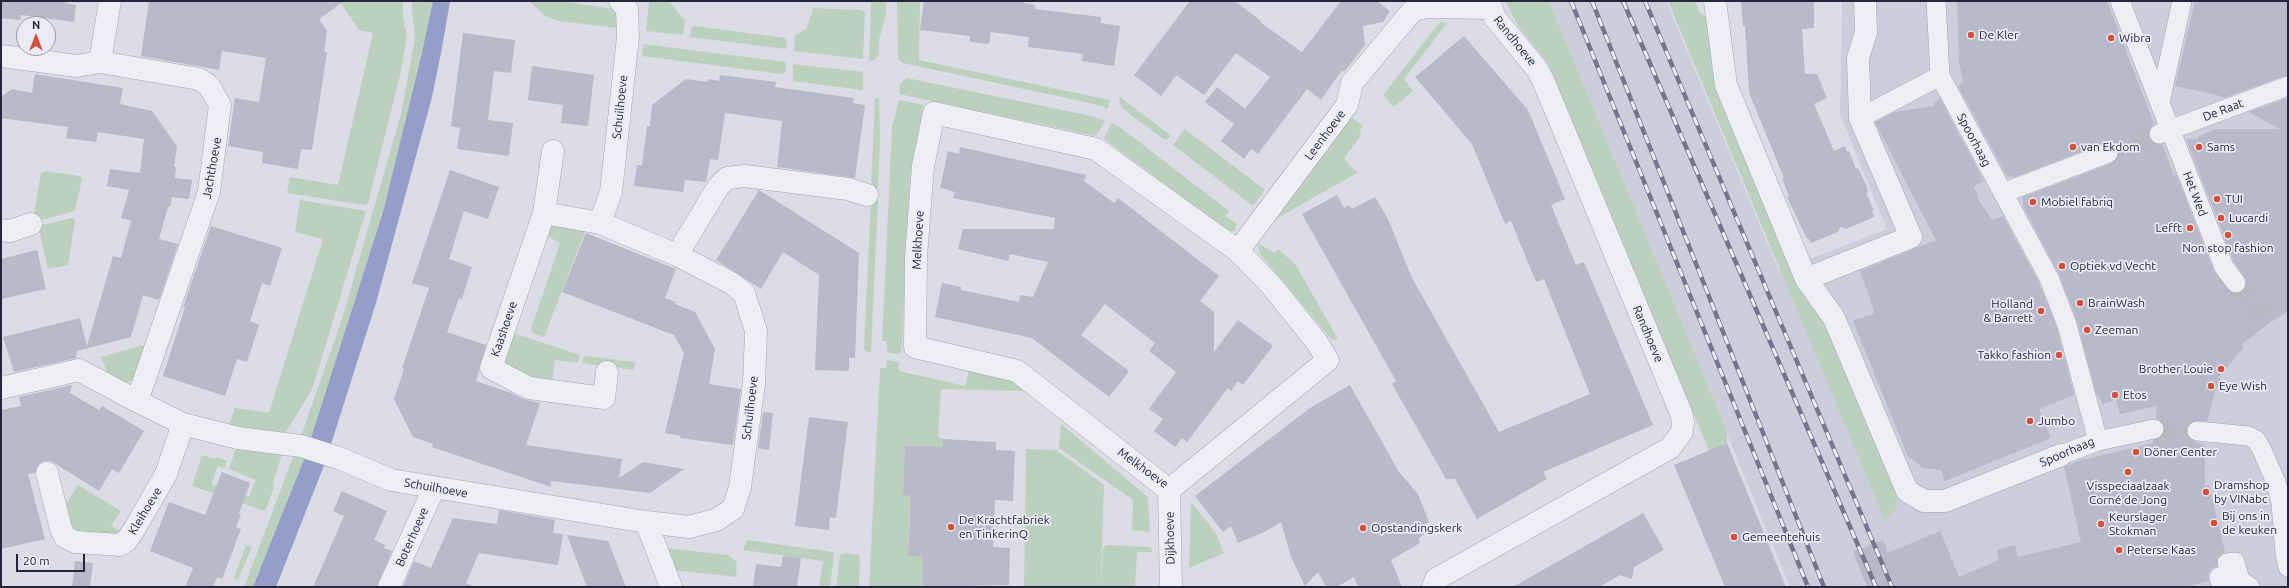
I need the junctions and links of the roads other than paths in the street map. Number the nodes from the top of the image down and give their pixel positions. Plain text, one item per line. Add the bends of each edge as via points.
1 (110, 1) edge
2 (620, 1) edge
3 (1715, 1) edge
4 (1865, 1) edge
5 (1936, 1) edge
6 (2120, 1) edge
7 (2182, 1) edge
8 (1428, 4) edge
9 (1489, 4) edge
10 (1, 56) edge
11 (100, 62) junction
12 (1940, 76) junction
13 (2288, 86) edge
14 (2160, 102) junction
15 (1860, 118) junction
16 (2164, 132) junction
17 (553, 150) dead end
18 (2108, 153) tunnel mouth
19 (2003, 193) junction
20 (868, 195) dead end
21 (544, 213) junction
22 (600, 222) junction
23 (31, 224) dead end
24 (1, 230) edge
25 (1238, 251) junction
26 (677, 256) junction
27 (1806, 279) junction
28 (2236, 283) tunnel mouth
29 (607, 372) dead end
30 (1, 388) edge
31 (138, 401) junction
32 (183, 424) junction
33 (2154, 429) tunnel mouth
34 (2197, 430) tunnel mouth
35 (2103, 445) junction
36 (2060, 455) joint
37 (46, 473) dead end
38 (434, 488) junction
39 (1169, 490) junction
40 (646, 522) junction
41 (2288, 567) edge
42 (2223, 570) dead end
43 (2245, 583) edge
44 (389, 587) edge
45 (671, 587) edge
46 (1171, 587) edge
47 (1433, 587) edge

1 - 11 street
2 - 22 street, Schuilhoeve via 627,9 628,37 611,192
3 - 27 street, Spoorhaag via 1726,85
4 - 15 street via 1866,32 1858,58
5 - 12 street, Spoorhaag
6 - 14 street, Het Wed
7 - 14 street
8 - 9 street, Randhoeve
8 - 25 street, Leenhoeve via 1413,10 1352,83 1347,105
9 - 47 street, Randhoeve via 1495,18 1537,68 1543,80 1683,422 1682,432 1670,448 1436,579
10 - 11 street, Jachthoeve via 76,66
11 - 31 street, Jachthoeve via 199,79 209,86 220,105 209,192
12 - 15 street
12 - 19 street, Spoorhaag
13 - 16 street, De Raat
14 - 16 street, Het Wed
15 - 27 street via 1911,238
16 - 28 street, Het Wed via 2224,267
17 - 21 street, Kaashoeve
18 - 19 street
19 - 35 street, Spoorhaag via 2052,285 2067,325
20 - 26 street via 848,189 745,176 727,178 718,187
21 - 22 street, Schuilhoeve
21 - 29 street, Kaashoeve via 491,368 529,388 604,398
22 - 26 street, Schuilhoeve
23 - 24 street via 10,231
25 - 39 street, Melkhoeve via 1271,285 1328,360
25 - 39 street, Melkhoeve via 1096,149 934,113 922,166 916,257 915,347 1017,371
26 - 40 street, Schuilhoeve via 731,283 744,293 756,331 754,384 740,487 733,509 716,520 689,527
27 - 36 street, Spoorhaag via 1834,318 1903,486 1912,496 1931,502 1945,501
30 - 31 street via 79,370
31 - 32 street
32 - 37 street, Kleihoeve via 166,474 135,528 120,545 75,542 65,537
32 - 38 street, Schuilhoeve via 238,438 301,446 391,480
33 - 35 street
34 - 41 street via 2248,436 2256,440 2276,482 2281,502
35 - 36 street, Spoorhaag
38 - 40 street, Schuilhoeve
38 - 44 street, Boterhoeve
39 - 46 street, Dijkhoeve
40 - 45 street
42 - 43 street via 2221,584

